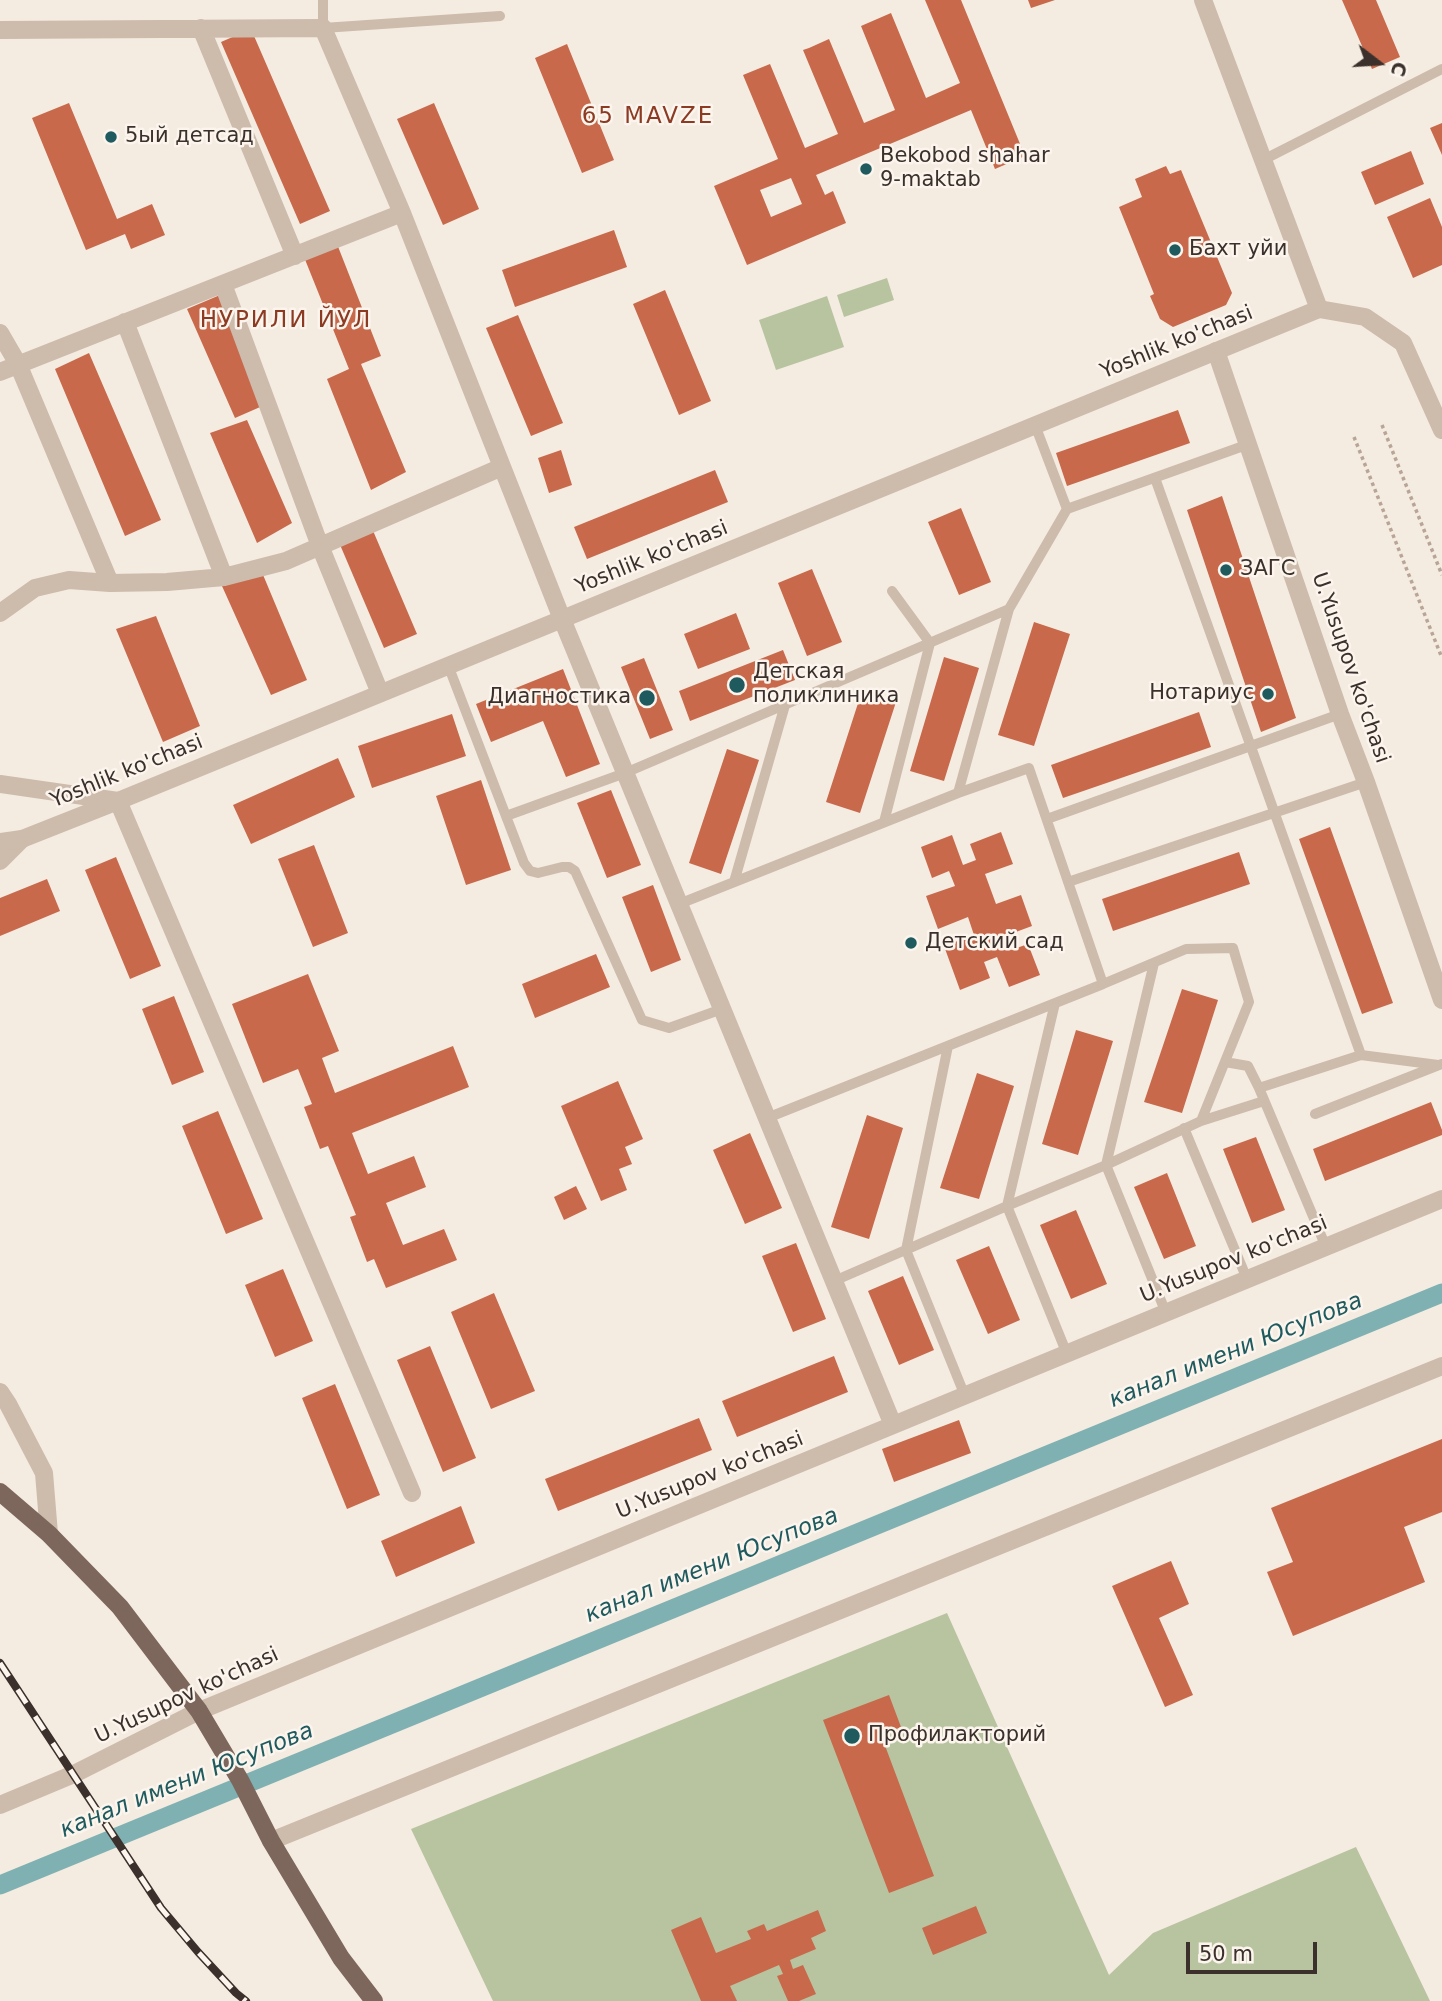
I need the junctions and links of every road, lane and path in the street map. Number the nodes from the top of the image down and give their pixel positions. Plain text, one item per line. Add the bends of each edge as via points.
1 (323, 0) edge
2 (1203, 0) edge
3 (500, 16) dead end
4 (201, 28) junction
5 (323, 28) junction
6 (0, 30) edge
7 (1442, 69) edge
8 (1263, 160) junction
9 (402, 213) junction
10 (295, 256) junction
11 (223, 284) junction
12 (1319, 309) junction
13 (125, 322) junction
14 (0, 333) edge
15 (1216, 351) junction
16 (18, 364) junction
17 (0, 372) edge
18 (1035, 425) junction
19 (1382, 425) dead end
20 (1442, 430) edge
21 (1354, 438) dead end
22 (1249, 444) junction
23 (502, 467) junction
24 (1155, 478) junction
25 (1067, 509) junction
26 (320, 546) junction
27 (1442, 575) edge
28 (224, 578) junction
29 (110, 583) junction
30 (892, 592) dead end
31 (1009, 609) junction
32 (0, 613) edge
33 (562, 619) junction
34 (930, 643) junction
35 (1442, 658) edge
36 (448, 666) junction
37 (380, 693) junction
38 (785, 705) junction
39 (1340, 714) junction
40 (1250, 747) junction
41 (625, 773) junction
42 (1366, 782) junction
43 (0, 784) edge
44 (958, 793) junction
45 (118, 800) junction
46 (1273, 813) junction
47 (506, 816) junction
48 (1046, 819) junction
49 (884, 822) junction
50 (22, 839) junction
51 (0, 842) edge
52 (0, 861) edge
53 (734, 882) junction
54 (1068, 882) junction
55 (679, 904) junction
56 (1154, 962) junction
57 (1103, 984) junction
58 (1442, 1000) edge
59 (1055, 1003) junction
60 (722, 1009) junction
61 (948, 1046) junction
62 (1361, 1055) junction
63 (1225, 1062) junction
64 (1441, 1065) edge
65 (1259, 1088) junction
66 (1264, 1101) junction
67 (1315, 1114) dead end
68 (767, 1118) junction
69 (1201, 1121) junction
70 (1184, 1128) junction
71 (1106, 1165) junction
72 (1442, 1199) edge
73 (1007, 1206) junction
74 (1326, 1247) junction
75 (906, 1250) junction
76 (1247, 1279) junction
77 (834, 1281) junction
78 (1166, 1313) junction
79 (1067, 1354) junction
80 (1442, 1366) edge
81 (0, 1392) edge
82 (965, 1396) junction
83 (893, 1425) junction
84 (0, 1492) edge
85 (412, 1493) dead end
86 (49, 1534) junction
87 (199, 1711) junction
88 (0, 1805) edge
89 (271, 1840) junction
90 (374, 2001) edge

1 - 5 lane
2 - 8 street
3 - 5 lane
4 - 5 street
4 - 6 street
4 - 10 street
5 - 9 street
7 - 8 lane
8 - 12 street
9 - 10 street
9 - 23 street
10 - 11 street
11 - 13 street
11 - 26 street
12 - 15 street, Yoshlik ko'chasi
12 - 20 street via 1365,317 1403,343
13 - 16 street
13 - 28 street
14 - 16 street
15 - 18 street, Yoshlik ko'chasi
15 - 22 street, U.Yusupov ko'chasi
16 - 17 street
16 - 29 street
18 - 25 lane
18 - 33 street, Yoshlik ko'chasi
19 - 27 path
21 - 35 path
22 - 24 lane
22 - 39 street, U.Yusupov ko'chasi
23 - 26 street
23 - 33 street
24 - 25 lane
24 - 40 lane
25 - 31 lane
26 - 28 street
26 - 37 street
28 - 29 street
29 - 32 street via 69,580 35,588
30 - 34 lane
31 - 34 lane
31 - 44 lane
33 - 36 street, Yoshlik ko'chasi
33 - 41 street
34 - 38 lane
34 - 49 lane
36 - 37 street, Yoshlik ko'chasi
36 - 47 lane
37 - 45 street, Yoshlik ko'chasi
38 - 41 lane
38 - 53 lane
39 - 40 lane
39 - 42 street, U.Yusupov ko'chasi
40 - 46 lane
40 - 48 lane
41 - 47 lane
41 - 55 street
42 - 46 lane
42 - 58 street, U.Yusupov ko'chasi
43 - 45 street
44 - 48 lane via 1029,768
44 - 49 lane
45 - 50 street, Yoshlik ko'chasi
45 - 85 street
46 - 54 lane
46 - 62 lane
47 - 60 lane via 530,871 569,867 575,871 642,1020 669,1028
48 - 54 lane
49 - 53 lane
50 - 51 street, Yoshlik ko'chasi
50 - 52 street
53 - 55 lane
54 - 57 lane
55 - 60 street
56 - 57 lane
56 - 63 lane via 1186,949 1233,948 1249,1002
56 - 71 lane
57 - 59 lane
59 - 61 lane
59 - 73 lane
60 - 68 street
61 - 68 lane
61 - 75 lane
62 - 64 lane
62 - 65 lane
63 - 65 lane via 1248,1066
63 - 69 lane
64 - 67 lane
65 - 66 lane
66 - 69 lane
66 - 74 lane
68 - 77 street
69 - 70 lane
70 - 71 lane
70 - 76 lane
71 - 73 lane
71 - 78 lane
72 - 74 street, U.Yusupov ko'chasi
73 - 75 lane
73 - 79 lane
74 - 76 street, U.Yusupov ko'chasi
75 - 77 lane
75 - 82 lane
76 - 78 street, U.Yusupov ko'chasi
77 - 83 street
78 - 79 street, U.Yusupov ko'chasi
79 - 82 street, U.Yusupov ko'chasi
80 - 89 street
81 - 86 street via 44,1473
82 - 83 street, U.Yusupov ko'chasi
83 - 87 street, U.Yusupov ko'chasi
84 - 86 main road
86 - 87 main road via 120,1607
87 - 88 street, U.Yusupov ko'chasi
87 - 89 main road
89 - 90 main road via 341,1958

